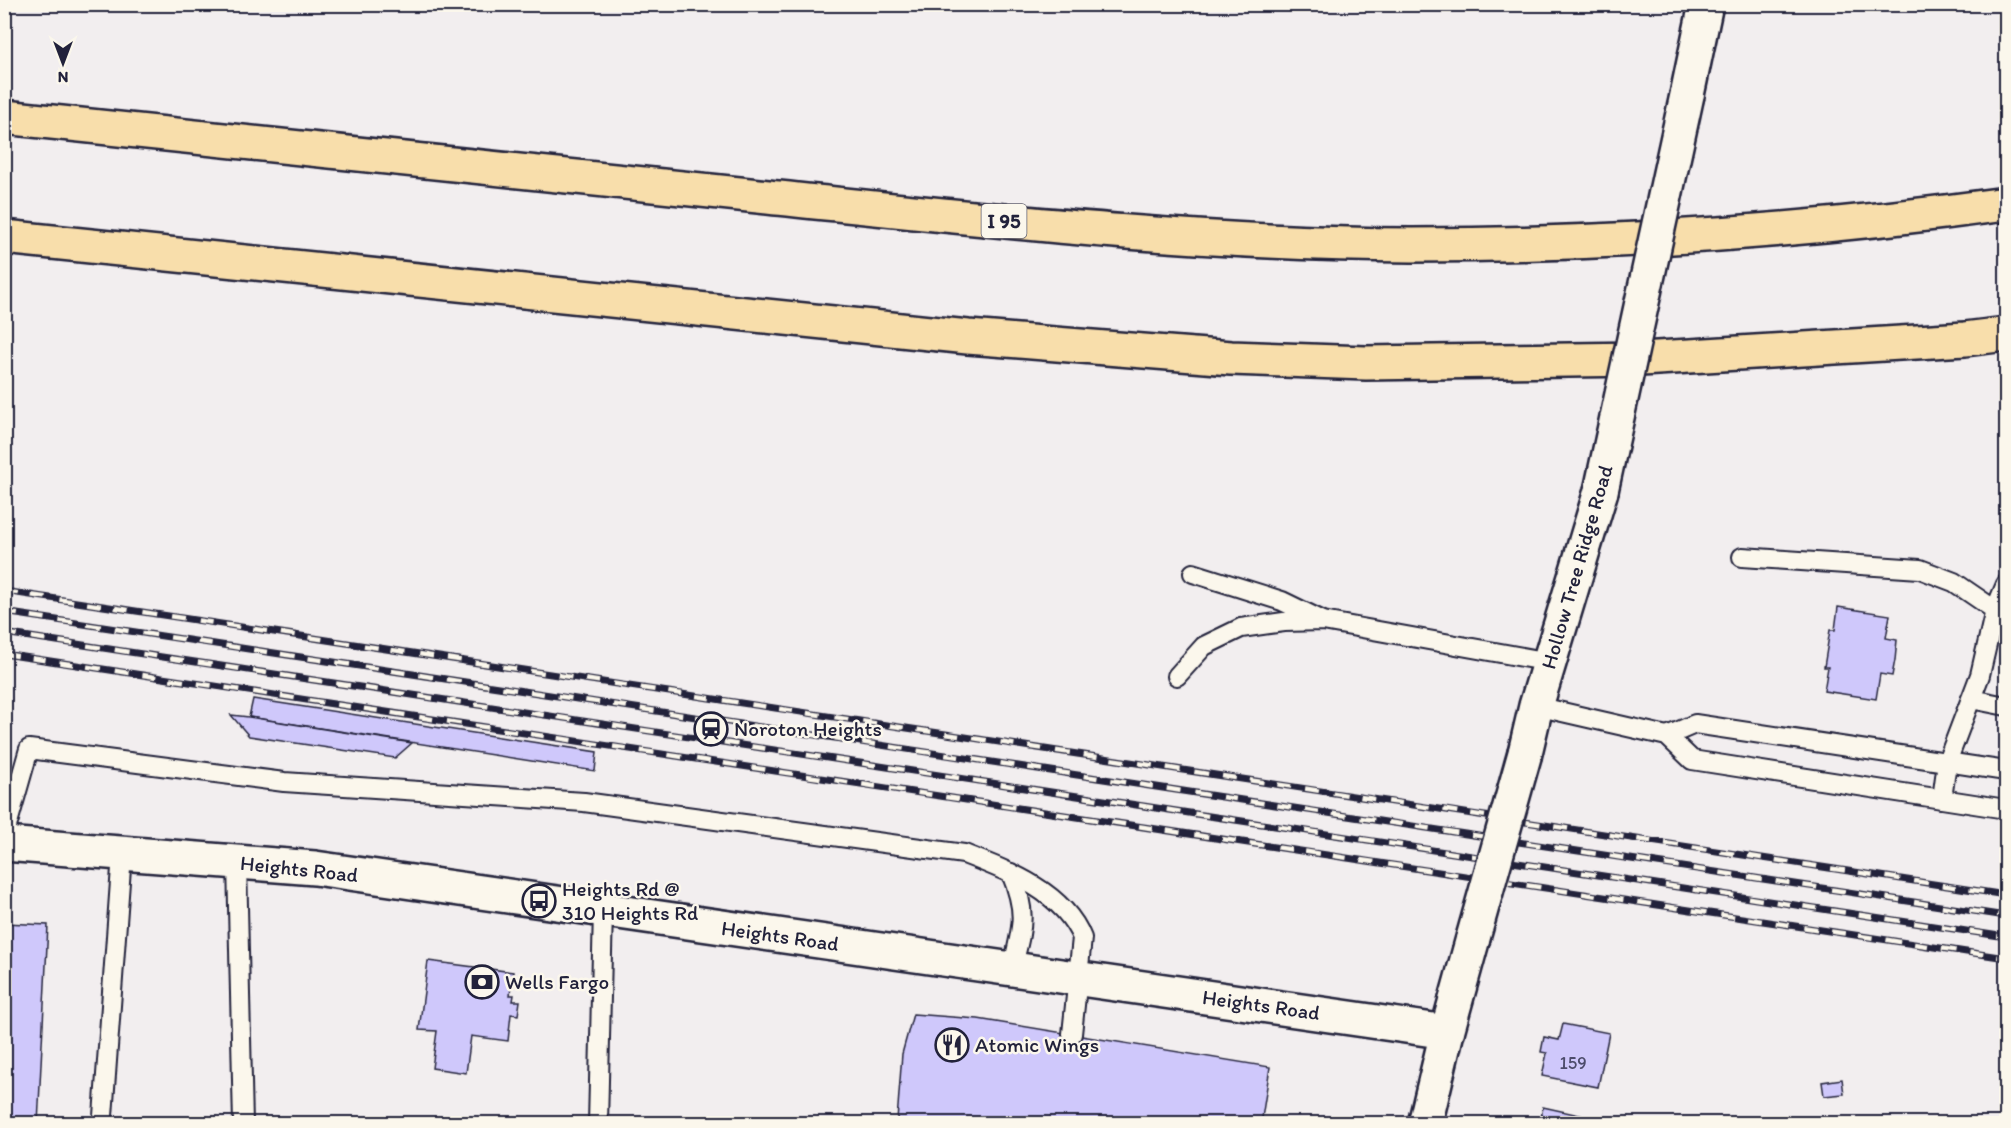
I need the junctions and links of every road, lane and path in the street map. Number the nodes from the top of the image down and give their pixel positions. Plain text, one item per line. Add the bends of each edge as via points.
1 (1706, 4) edge
2 (4, 117) edge
3 (2007, 204) edge
4 (4, 239) edge
5 (2007, 334) edge
6 (1742, 557) dead end
7 (1193, 573) dead end
8 (2007, 585) edge
9 (1995, 610) junction
10 (1323, 621) junction
11 (1550, 662) junction
12 (1177, 676) dead end
13 (1971, 699) junction
14 (2007, 705) edge
15 (1536, 706) junction
16 (1667, 736) junction
17 (1947, 762) junction
18 (2007, 771) edge
19 (1942, 799) junction
20 (2007, 809) edge
21 (4, 837) edge
22 (4, 844) edge
23 (122, 854) junction
24 (237, 863) junction
25 (1011, 873) junction
26 (603, 910) junction
27 (1012, 969) junction
28 (1079, 979) junction
29 (1447, 1032) junction
30 (1072, 1034) dead end
31 (103, 1116) dead end
32 (243, 1124) edge
33 (598, 1124) edge
34 (1425, 1124) edge

1 - 11 street, Hollow Tree Ridge Road, bridge via 1600,491
2 - 3 highway, I 95 via 1012,222 1277,241 1410,245 1659,237 1805,228
4 - 5 highway via 968,337 1231,358 1366,363 1641,359
6 - 9 lane via 1920,569 1954,582
7 - 10 lane via 1282,601
8 - 9 lane
9 - 13 lane
10 - 11 lane
10 - 12 lane via 1241,628 1204,646
11 - 15 street, Hollow Tree Ridge Road
13 - 14 lane
13 - 17 lane
15 - 16 lane
15 - 29 street, Hollow Tree Ridge Road, bridge
16 - 17 lane via 1695,724
16 - 19 lane via 1692,760
17 - 18 lane
17 - 19 lane
19 - 20 lane
21 - 25 lane via 29,749 284,782 584,802 964,854
22 - 23 street, Heights Road
23 - 24 street, Heights Road
23 - 31 lane
24 - 26 street, Heights Road via 315,868
24 - 32 lane
25 - 27 lane via 1022,898 1023,915
25 - 28 lane via 1051,897 1076,923 1082,938
26 - 27 street, Heights Road
26 - 33 lane
27 - 28 street, Heights Road
28 - 29 street, Heights Road
28 - 30 lane
29 - 34 street, Hollow Tree Ridge Road

